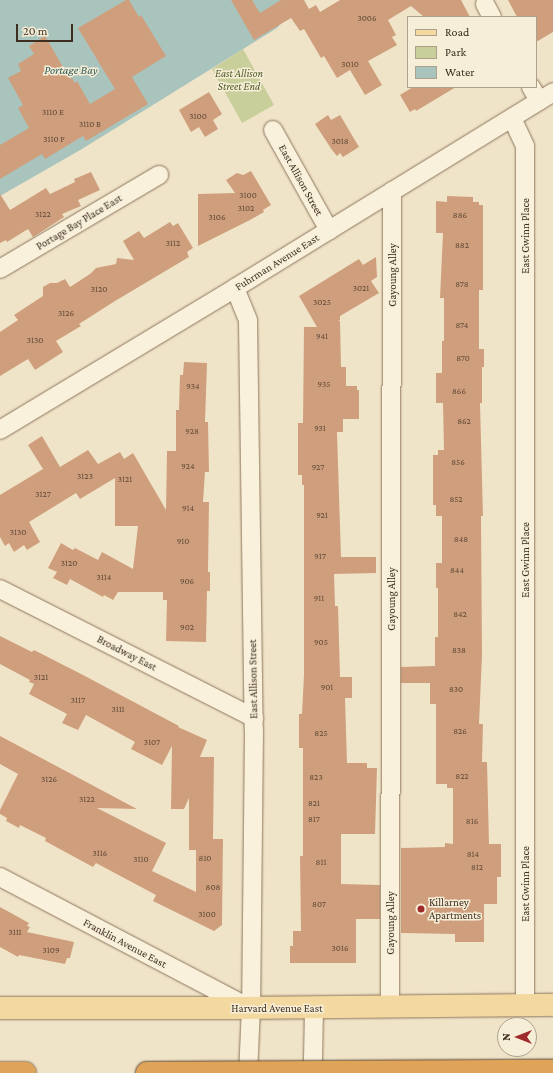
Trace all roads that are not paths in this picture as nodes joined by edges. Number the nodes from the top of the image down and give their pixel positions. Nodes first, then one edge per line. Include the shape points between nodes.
1 (541, 94) edge
2 (512, 118) junction
3 (273, 130) dead end
4 (159, 175) dead end
5 (392, 191) junction
6 (329, 230) junction
7 (0, 269) edge
8 (235, 288) junction
9 (0, 430) edge
10 (0, 589) edge
11 (254, 718) junction
12 (0, 877) edge
13 (525, 1005) junction
14 (553, 1005) edge
15 (390, 1007) junction
16 (0, 1008) edge
17 (251, 1008) junction
18 (314, 1008) junction
19 (547, 1069) edge
20 (0, 1073) edge
21 (25, 1073) edge
22 (147, 1073) edge
23 (248, 1073) edge
24 (315, 1073) edge

1 - 2 street, Fuhrman Avenue East
2 - 5 street, Fuhrman Avenue East
2 - 13 street, East Gwinn Place via 526,146
3 - 6 street, East Allison Street
4 - 7 street, Portage Bay Place East
5 - 6 street, Fuhrman Avenue East
5 - 15 street, Gayoung Alley
6 - 8 street, Fuhrman Avenue East
8 - 9 street, Fuhrman Avenue East
8 - 11 street, East Allison Street via 248,321
10 - 11 street, Broadway East
11 - 17 street, East Allison Street
12 - 17 street, Franklin Avenue East
13 - 14 main road, Harvard Avenue East
13 - 15 main road, Harvard Avenue East
15 - 18 main road, Harvard Avenue East
16 - 17 main road, Harvard Avenue East
17 - 18 main road, Harvard Avenue East
17 - 23 street, East Allison Street
18 - 24 street
19 - 22 highway, bridge
20 - 21 highway

